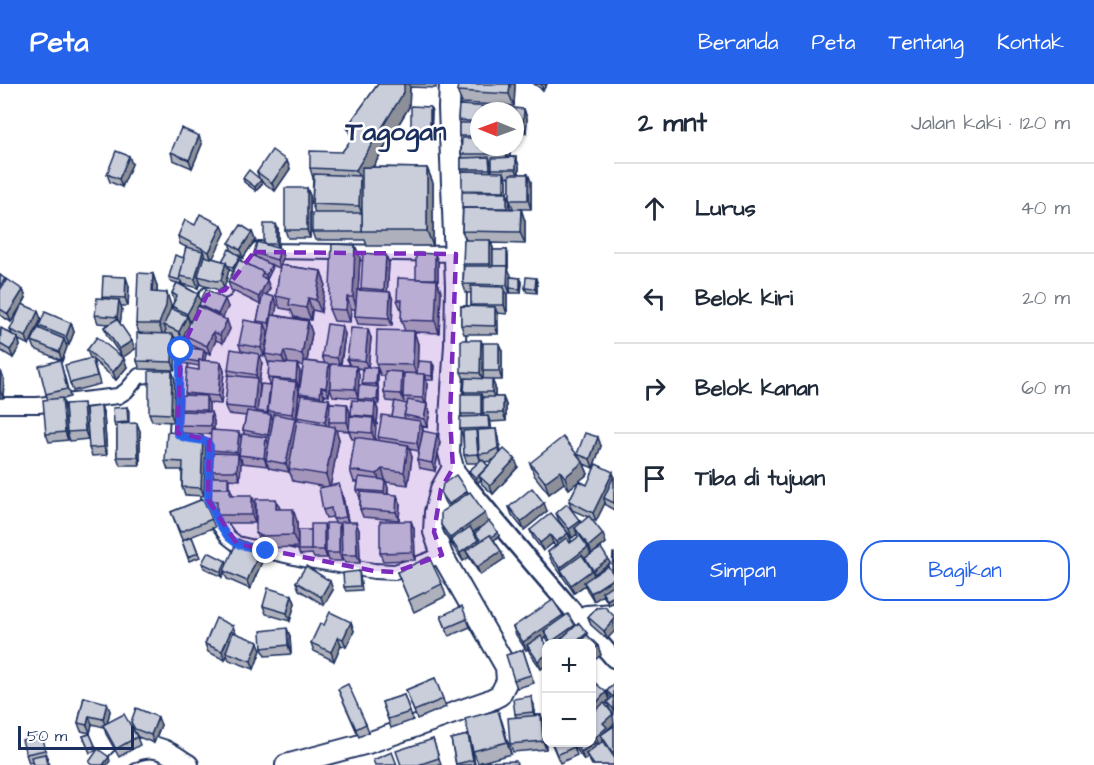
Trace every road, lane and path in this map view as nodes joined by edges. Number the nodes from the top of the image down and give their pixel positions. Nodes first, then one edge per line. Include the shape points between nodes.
1 (450, 84) edge
2 (456, 254) junction
3 (180, 372) junction
4 (0, 405) edge
5 (453, 468) junction
6 (442, 555) junction
7 (614, 611) edge
8 (578, 618) junction
9 (614, 659) edge
10 (116, 765) edge
11 (188, 765) edge
12 (286, 765) edge

1 - 2 main road
2 - 3 street via 259,249 225,290 207,295 181,350
2 - 5 main road via 449,453
3 - 4 street via 143,375 118,396
3 - 6 street via 177,433 182,438 201,439 210,446 208,500 219,524 237,544 374,571 394,572
5 - 6 main road via 441,489 435,512 434,532
5 - 8 street
6 - 12 main road via 506,667 507,681 500,695 369,743
7 - 8 street via 586,613
8 - 9 street
10 - 11 main road via 137,749 147,748 164,751

